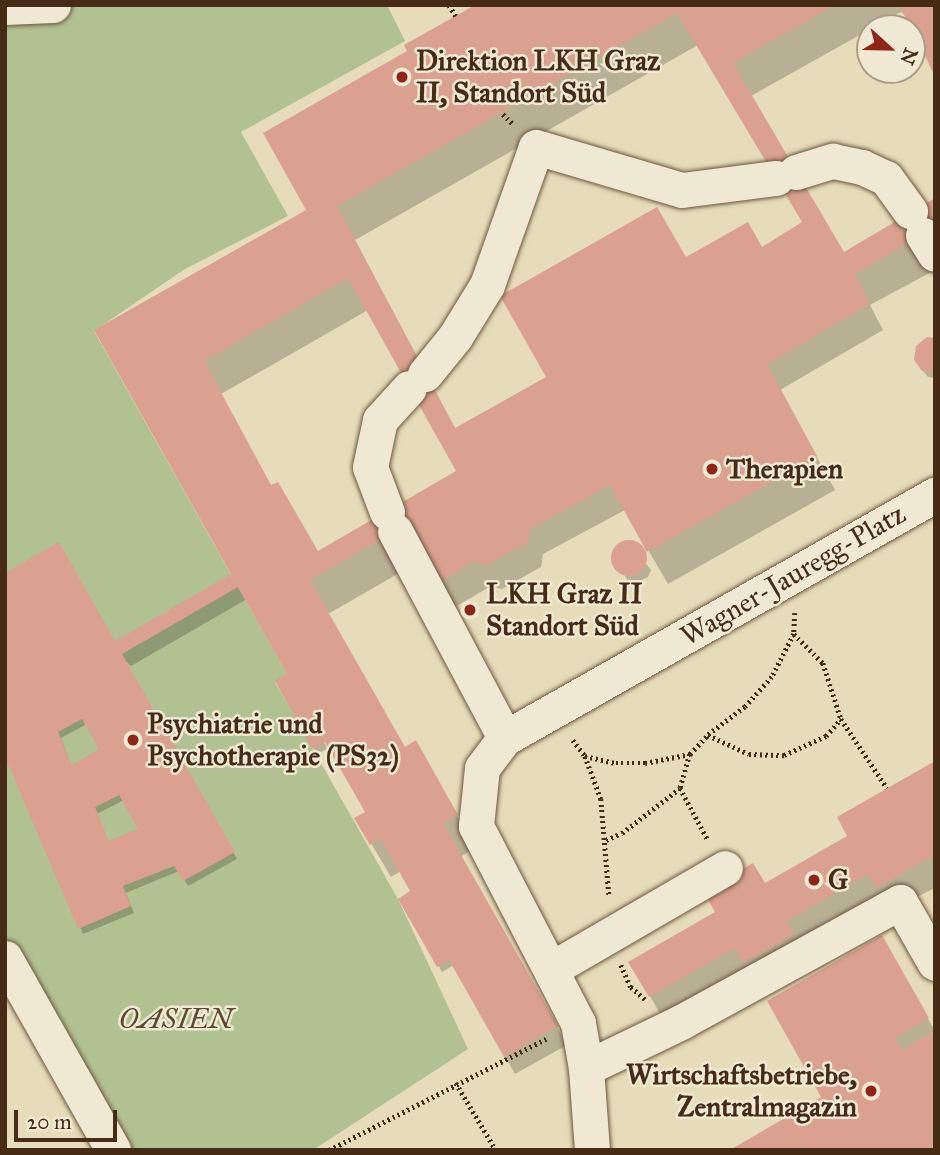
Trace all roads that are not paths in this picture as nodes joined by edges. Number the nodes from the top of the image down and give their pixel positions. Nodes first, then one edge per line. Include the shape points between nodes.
1 (53, 5) edge
2 (5, 7) edge
3 (923, 233) edge
4 (935, 495) edge
5 (505, 738) junction
6 (726, 868) road end
7 (5, 958) edge
8 (935, 963) edge
9 (551, 969) junction
10 (586, 1068) junction
11 (113, 1150) edge
12 (592, 1150) edge

1 - 2 lane
3 - 5 lane via 887,178 862,167 834,161 786,175 682,190 536,147 487,285 455,337 380,420 370,467 391,522
4 - 5 lane, Wagner-Jauregg-Platz
5 - 9 lane, Wagner-Jauregg-Platz via 482,768 476,826
6 - 9 lane
7 - 11 lane
8 - 10 lane via 900,902
9 - 10 lane, Wagner-Jauregg-Platz via 578,1023
10 - 12 lane, Wagner-Jauregg-Platz

